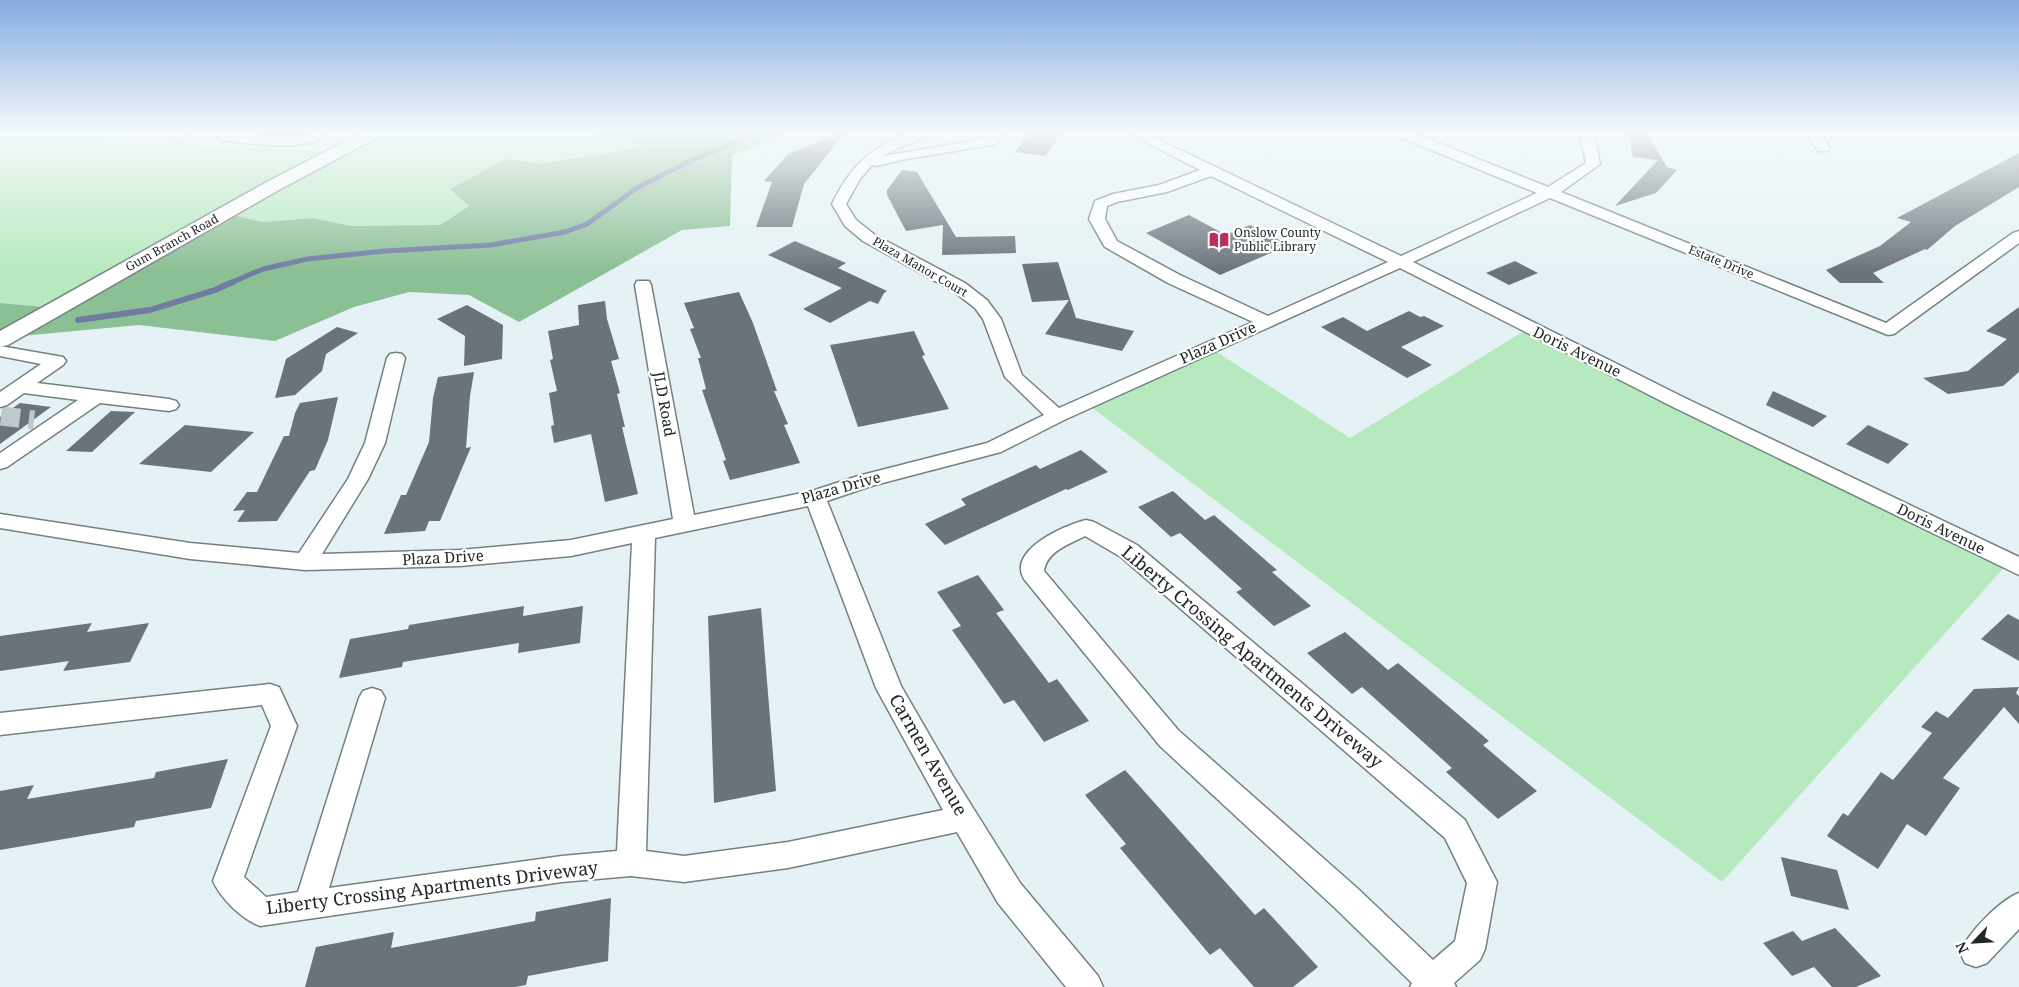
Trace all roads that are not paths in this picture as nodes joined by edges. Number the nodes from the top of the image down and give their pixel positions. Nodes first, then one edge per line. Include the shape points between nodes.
1 (284, 180) edge
2 (851, 180) edge
3 (1186, 180) edge
4 (1230, 180) edge
5 (1521, 180) edge
6 (1569, 180) edge
7 (1551, 192) junction
8 (2019, 236) edge
9 (1399, 261) junction
10 (643, 285) dead end
11 (1267, 322) junction
12 (0, 340) edge
13 (0, 351) edge
14 (396, 358) dead end
15 (21, 387) junction
16 (96, 397) junction
17 (169, 406) dead end
18 (0, 411) edge
19 (1057, 416) junction
20 (34, 420) tunnel mouth
21 (57, 423) junction
22 (3, 457) edge
23 (815, 497) junction
24 (0, 521) edge
25 (685, 524) junction
26 (644, 533) junction
27 (305, 562) junction
28 (2019, 567) edge
29 (372, 698) dead end
30 (0, 724) edge
31 (964, 818) junction
32 (632, 863) junction
33 (309, 906) junction
34 (2019, 907) edge
35 (1976, 952) dead end
36 (1433, 985) edge
37 (1087, 987) edge

1 - 12 main road, Gum Branch Road
2 - 19 street, Plaza Manor Court via 839,204 850,223 869,238 958,287 981,304 992,319 1014,377
3 - 11 street via 1162,189 1113,198 1100,204 1096,219 1111,244 1174,278 1213,282 1231,295 1238,308
4 - 9 street, Doris Avenue
5 - 7 street, Estate Drive
6 - 7 street, Plaza Drive
7 - 8 street, Estate Drive via 1888,330
7 - 9 street, Plaza Drive
9 - 11 street, Plaza Drive
9 - 28 street, Doris Avenue via 1678,402
10 - 25 street, JLD Road
11 - 19 street, Plaza Drive
13 - 15 street via 57,361
14 - 27 street via 375,443 358,479
15 - 16 street
15 - 18 street
16 - 17 street
16 - 21 street
19 - 23 street, Plaza Drive via 994,448
20 - 21 street
21 - 22 street
23 - 25 street, Plaza Drive
23 - 31 street, Carmen Avenue via 889,688
24 - 27 street, Plaza Drive via 190,552
25 - 26 street, Plaza Drive
26 - 27 street, Plaza Drive via 571,548 460,558
26 - 32 street
29 - 33 street
30 - 33 street, Liberty Crossing Apartments Driveway via 270,694 284,726 228,881 260,912
31 - 32 street, Liberty Crossing Apartments Driveway via 788,855 684,869
31 - 37 street, Carmen Avenue via 1009,893
32 - 33 street, Liberty Crossing Apartments Driveway via 562,869
34 - 35 street
36 - 36 street, Liberty Crossing Apartments Driveway via 1331,884 1169,738 1032,573 1034,560 1048,545 1086,526 1129,551 1455,829 1482,882 1469,949

